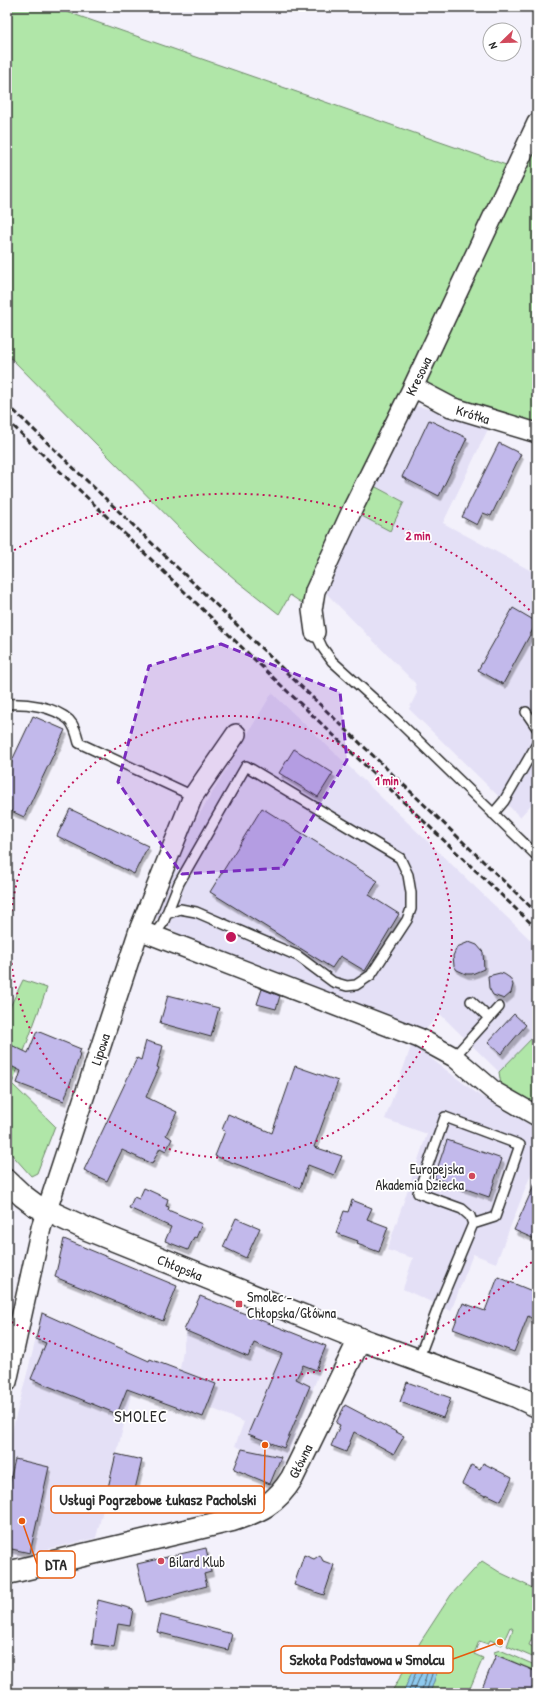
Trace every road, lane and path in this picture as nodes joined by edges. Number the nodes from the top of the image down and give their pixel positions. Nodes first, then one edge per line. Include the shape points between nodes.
1 (537, 123) edge
2 (413, 387) junction
3 (537, 433) edge
4 (315, 632) joint
5 (7, 704) edge
6 (526, 712) dead end
7 (537, 728) edge
8 (236, 734) dead end
9 (537, 744) edge
10 (193, 796) junction
11 (493, 814) junction
12 (537, 856) edge
13 (167, 914) junction
14 (146, 933) junction
15 (471, 1002) dead end
16 (499, 1007) dead end
17 (489, 1018) junction
18 (454, 1057) junction
19 (537, 1116) edge
20 (7, 1181) edge
21 (47, 1212) junction
22 (473, 1224) junction
23 (13, 1326) edge
24 (360, 1339) junction
25 (418, 1360) junction
26 (7, 1382) edge
27 (537, 1406) edge
28 (7, 1573) edge

1 - 2 street, Kresowa
2 - 3 street, Krótka via 450,407
2 - 4 street, Kresowa via 315,591 312,610
4 - 11 lane via 332,661 395,718
5 - 10 lane via 24,703 55,711 69,721 76,731 79,743
6 - 7 lane
8 - 10 street, Lipowa
9 - 11 lane via 504,801
10 - 14 street, Lipowa
11 - 12 lane
13 - 13 lane via 180,909 196,912 298,956 333,982 347,986 356,985 371,975 407,920 411,909 411,892 408,875 400,858 246,766 179,883
13 - 14 lane via 163,923
14 - 18 street via 419,1038
14 - 21 street, Lipowa
15 - 17 lane
16 - 17 lane
17 - 18 lane
18 - 19 street via 495,1092
20 - 21 street, Chłopska via 23,1196
21 - 23 street, Lipowa
21 - 24 street, Chłopska
22 - 22 lane via 470,1216 462,1209 418,1193 445,1117 520,1145 495,1217
22 - 25 lane
23 - 26 street, Lipowa
24 - 25 street
24 - 28 street, Główna via 292,1478 285,1489 267,1506 232,1520
25 - 27 street

